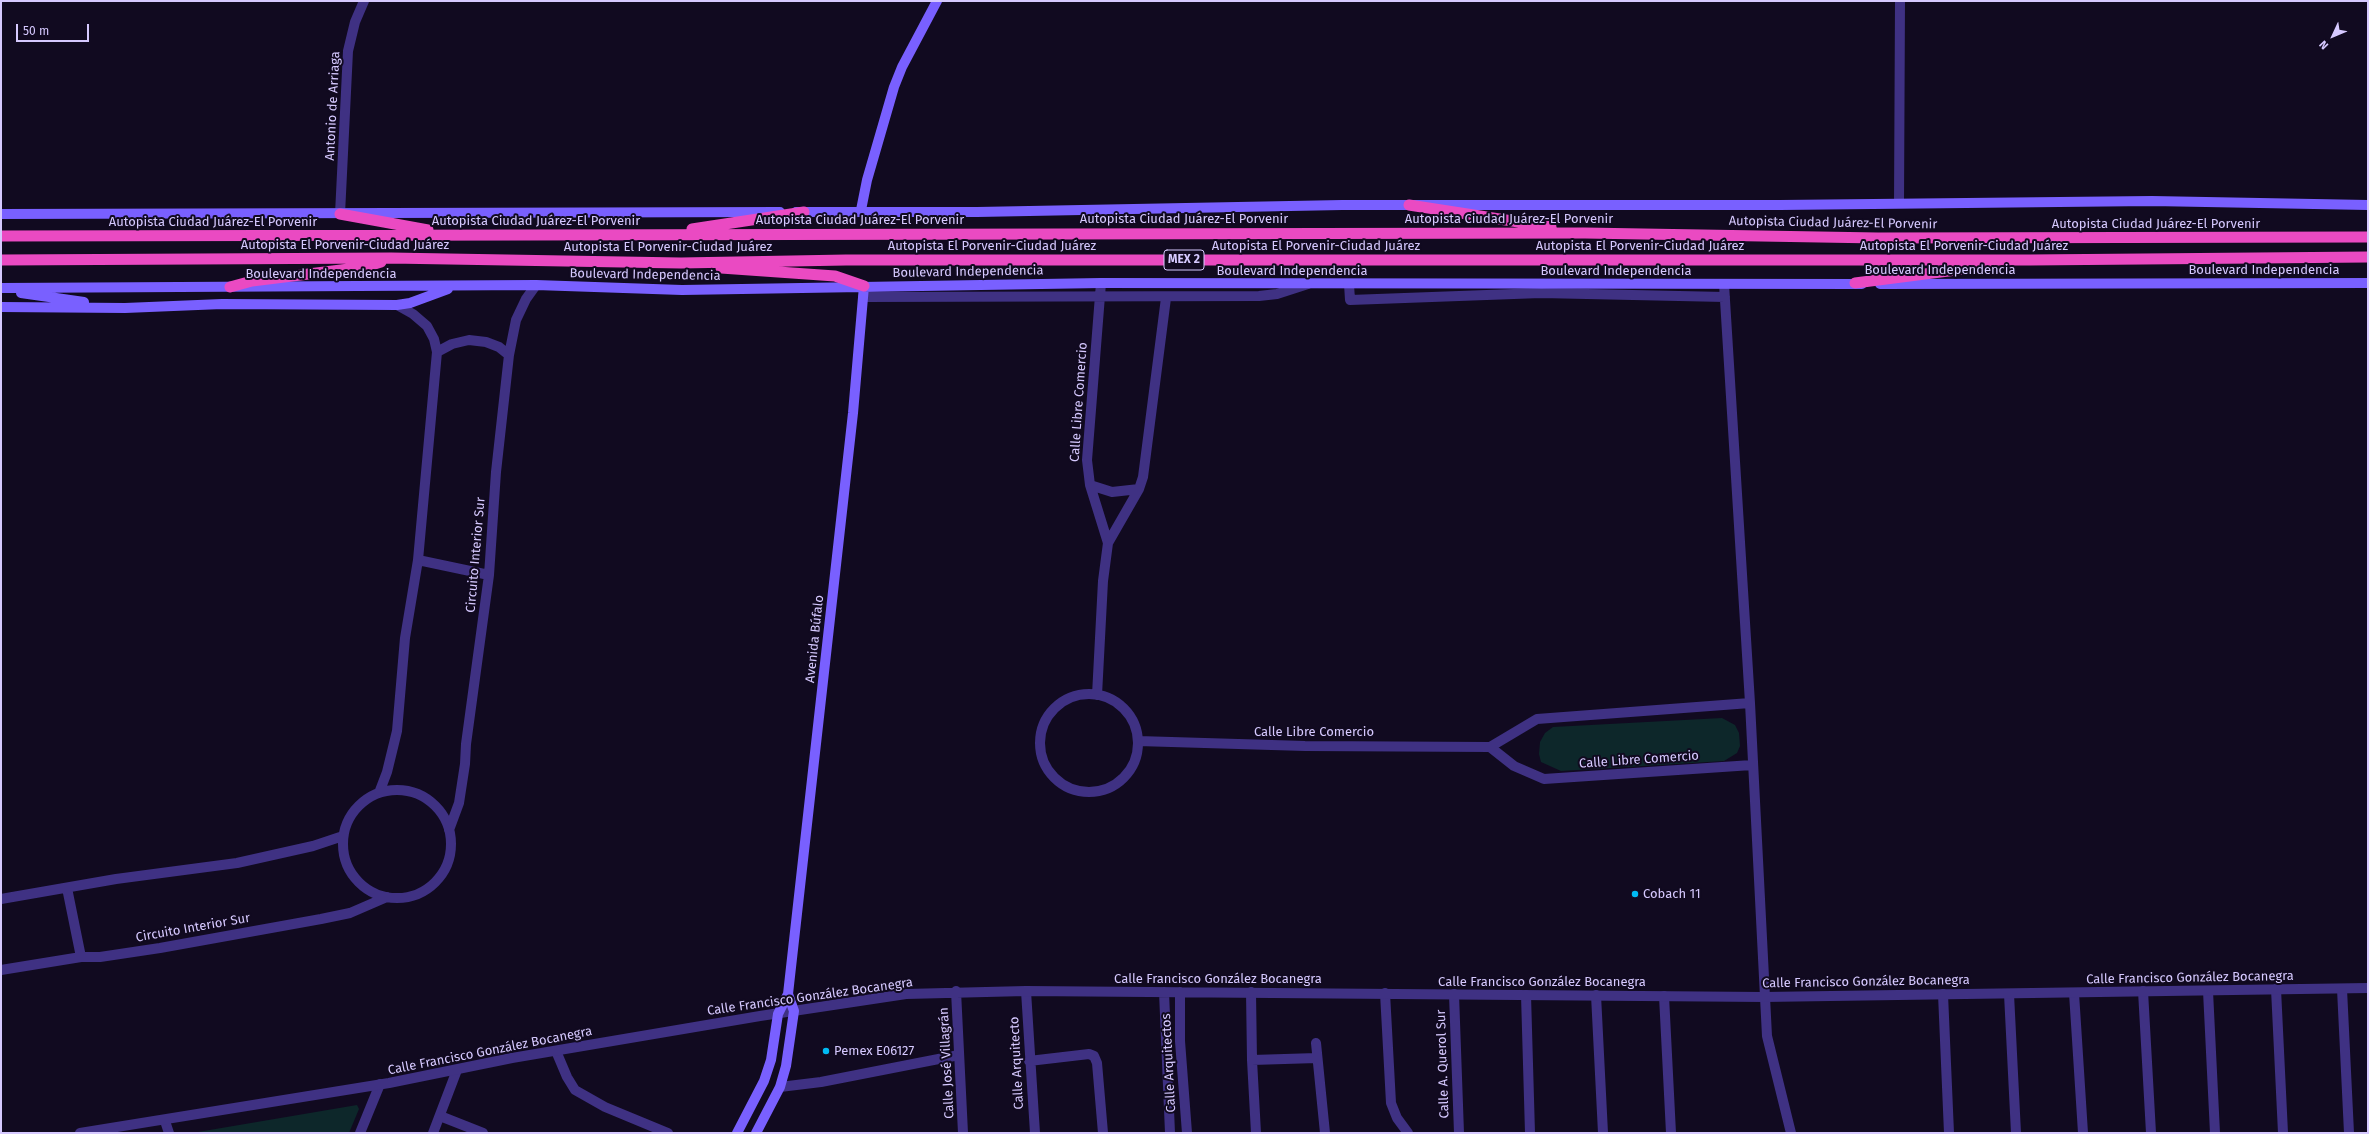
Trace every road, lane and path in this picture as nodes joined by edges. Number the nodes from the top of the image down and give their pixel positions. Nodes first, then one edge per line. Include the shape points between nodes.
1 (364, 1) edge
2 (937, 1) edge
3 (1900, 1) edge
4 (1899, 203) junction
5 (1409, 205) junction
6 (2368, 205) edge
7 (861, 210) junction
8 (804, 212) junction
9 (1, 214) edge
10 (340, 214) junction
11 (1585, 232) junction
12 (456, 235) junction
13 (656, 235) junction
14 (1, 236) edge
15 (2368, 237) edge
16 (2368, 257) edge
17 (391, 258) junction
18 (1, 260) edge
19 (2030, 260) junction
20 (681, 263) junction
21 (1101, 283) junction
22 (1855, 283) junction
23 (2368, 283) edge
24 (1139, 284) junction
25 (1310, 284) junction
26 (1349, 284) junction
27 (1724, 284) junction
28 (536, 285) junction
29 (913, 285) junction
30 (455, 286) junction
31 (230, 287) junction
32 (1573, 289) junction
33 (1, 290) edge
34 (864, 292) junction
35 (913, 297) junction
36 (1100, 297) junction
37 (1139, 297) junction
38 (1724, 297) junction
39 (1166, 298) junction
40 (397, 305) junction
41 (1, 307) edge
42 (125, 308) junction
43 (437, 352) junction
44 (510, 355) junction
45 (1090, 485) junction
46 (1139, 488) junction
47 (1108, 543) junction
48 (418, 560) junction
49 (489, 574) junction
50 (1097, 695) junction
51 (1750, 703) junction
52 (1138, 741) junction
53 (1490, 747) junction
54 (1752, 765) junction
55 (379, 793) junction
56 (449, 830) junction
57 (343, 836) junction
58 (67, 888) junction
59 (387, 898) junction
60 (1, 900) edge
61 (80, 957) junction
62 (1, 970) edge
63 (2368, 988) edge
64 (2276, 989) junction
65 (2342, 989) junction
66 (956, 991) junction
67 (1026, 991) junction
68 (2143, 991) junction
69 (2208, 991) junction
70 (1164, 992) junction
71 (1180, 992) junction
72 (1251, 992) junction
73 (1385, 993) junction
74 (2074, 993) junction
75 (788, 994) junction
76 (1454, 994) junction
77 (1526, 994) junction
78 (1943, 994) junction
79 (2009, 994) junction
80 (1596, 995) junction
81 (1664, 996) junction
82 (1764, 997) junction
83 (794, 1011) junction
84 (778, 1014) junction
85 (1316, 1043) dead end
86 (556, 1051) junction
87 (959, 1055) junction
88 (1317, 1058) junction
89 (1252, 1060) junction
90 (1029, 1061) junction
91 (457, 1070) junction
92 (380, 1084) junction
93 (780, 1087) junction
94 (440, 1116) junction
95 (165, 1121) junction
96 (80, 1133) edge
97 (170, 1133) edge
98 (360, 1133) edge
99 (433, 1133) edge
100 (483, 1133) edge
101 (668, 1133) edge
102 (737, 1133) edge
103 (756, 1133) edge
104 (961, 1133) edge
105 (1035, 1133) edge
106 (1103, 1133) edge
107 (1170, 1133) edge
108 (1187, 1133) edge
109 (1256, 1133) edge
110 (1325, 1133) edge
111 (1408, 1133) edge
112 (1459, 1133) edge
113 (1530, 1133) edge
114 (1603, 1133) edge
115 (1671, 1133) edge
116 (1791, 1133) edge
117 (1948, 1133) edge
118 (2016, 1133) edge
119 (2083, 1133) edge
120 (2151, 1133) edge
121 (2215, 1133) edge
122 (2283, 1133) edge
123 (2349, 1133) edge

1 - 10 street, Antonio de Arriaga via 348,51
2 - 7 main road via 894,87 869,172
3 - 4 street
4 - 5 main road
4 - 6 main road via 2160,201
5 - 7 main road via 977,212
5 - 11 highway
7 - 8 main road
8 - 10 main road
8 - 13 highway
9 - 10 main road
10 - 12 highway
11 - 13 highway, Autopista Ciudad Juárez-El Porvenir / MEX 2
11 - 15 highway, Autopista Ciudad Juárez-El Porvenir / MEX 2 via 1878,238
12 - 13 highway, Autopista Ciudad Juárez-El Porvenir / MEX 2
12 - 14 highway, Autopista Ciudad Juárez-El Porvenir / MEX 2
16 - 19 highway, Autopista El Porvenir-Ciudad Juárez / MEX 2
17 - 18 highway, Autopista El Porvenir-Ciudad Juárez / MEX 2
17 - 20 highway, Autopista El Porvenir-Ciudad Juárez / MEX 2
17 - 31 highway via 365,267 277,277
19 - 20 highway, Autopista El Porvenir-Ciudad Juárez / MEX 2 via 846,260
19 - 22 highway
20 - 34 highway via 835,276
21 - 24 main road, Boulevard Independencia
21 - 29 main road, Boulevard Independencia
21 - 36 street, Calle Libre Comercio
22 - 23 main road, Boulevard Independencia
22 - 27 main road, Boulevard Independencia
24 - 25 main road, Boulevard Independencia
24 - 37 street
25 - 26 main road, Boulevard Independencia
25 - 39 street via 1277,294 1259,296
26 - 32 main road, Boulevard Independencia
26 - 32 street via 1350,300
27 - 32 main road, Boulevard Independencia
27 - 38 street
28 - 30 main road, Boulevard Independencia
28 - 34 main road, Boulevard Independencia
28 - 44 street, Circuito Interior Sur via 516,320
29 - 34 main road, Boulevard Independencia
29 - 35 street
30 - 31 main road, Boulevard Independencia
30 - 40 main road via 410,303
31 - 33 main road, Boulevard Independencia
32 - 38 street
33 - 42 main road
34 - 35 street
34 - 75 main road, Avenida Búfalo via 853,413
35 - 36 street
36 - 37 street
36 - 45 street, Calle Libre Comercio via 1087,452
37 - 39 street
38 - 51 street
39 - 46 street, Calle Libre Comercio via 1148,449
40 - 42 main road via 222,304
40 - 43 street via 427,326
41 - 42 main road
43 - 44 street via 452,344 469,340 486,342
43 - 48 street
44 - 49 street, Circuito Interior Sur via 496,472
45 - 46 street via 1112,492
45 - 47 street, Calle Libre Comercio
46 - 47 street, Calle Libre Comercio
47 - 50 street, Calle Libre Comercio via 1103,581
48 - 49 street
48 - 55 street via 405,638 397,731
49 - 56 street, Circuito Interior Sur via 459,803
50 - 52 street via 1112,700 1125,710 1134,725
50 - 52 street via 1080,695 1065,700 1047,718 1041,734 1040,752 1052,776 1074,790 1092,793 1108,789 1128,773 1136,758
51 - 53 street via 1536,719
51 - 54 street
52 - 53 street, Calle Libre Comercio via 1299,746
53 - 54 street, Calle Libre Comercio via 1514,766 1544,779
54 - 82 street
55 - 56 street via 393,790 408,791 422,796 444,817
55 - 57 street via 366,799 355,809
56 - 59 street via 450,854 440,876 430,886 410,897
57 - 58 street via 314,846 237,863
57 - 59 street via 346,858 356,878
58 - 60 street
58 - 61 street
59 - 61 street, Circuito Interior Sur via 350,913 160,948 100,957
61 - 62 street, Circuito Interior Sur
63 - 65 street, Calle Francisco González Bocanegra
64 - 65 street, Calle Francisco González Bocanegra
64 - 69 street, Calle Francisco González Bocanegra
64 - 122 street
65 - 123 street
66 - 67 street, Calle Francisco González Bocanegra
66 - 83 street, Calle Francisco González Bocanegra via 861,999
66 - 87 street, Calle José Villagrán
67 - 70 street, Calle Francisco González Bocanegra
67 - 90 street, Calle Arquitecto
68 - 69 street, Calle Francisco González Bocanegra
68 - 74 street, Calle Francisco González Bocanegra
68 - 120 street
69 - 121 street
70 - 71 street, Calle Francisco González Bocanegra
70 - 107 street, Calle Arquitectos
71 - 72 street, Calle Francisco González Bocanegra
71 - 108 street, Calle Arquitectos via 1180,1041
72 - 73 street, Calle Francisco González Bocanegra
72 - 89 street
73 - 76 street, Calle Francisco González Bocanegra
73 - 111 street via 1392,1103 1397,1118
74 - 79 street, Calle Francisco González Bocanegra
74 - 119 street
75 - 83 main road, Avenida Búfalo
75 - 84 main road, Avenida Búfalo
76 - 77 street, Calle Francisco González Bocanegra
76 - 112 street, Calle A. Querol Sur
77 - 80 street, Calle Francisco González Bocanegra
77 - 113 street
78 - 79 street, Calle Francisco González Bocanegra
78 - 82 street, Calle Francisco González Bocanegra
78 - 117 street
79 - 118 street
80 - 81 street, Calle Francisco González Bocanegra
80 - 114 street
81 - 82 street, Calle Francisco González Bocanegra
81 - 115 street
82 - 116 street via 1769,1049
83 - 84 street, Calle Francisco González Bocanegra
83 - 93 main road via 790,1047
84 - 86 street, Calle Francisco González Bocanegra
84 - 102 main road, Avenida Búfalo via 771,1060 764,1081
85 - 88 street
86 - 91 street, Calle Francisco González Bocanegra
86 - 101 street via 575,1090 605,1107
87 - 93 street via 827,1081
87 - 104 street, Calle José Villagrán
88 - 89 street
88 - 110 street
89 - 109 street
90 - 105 street, Calle Arquitecto
90 - 106 street via 1089,1054 1094,1056 1097,1063
91 - 92 street, Calle Francisco González Bocanegra
91 - 94 street
92 - 95 street, Calle Francisco González Bocanegra
92 - 98 street
93 - 103 main road
94 - 99 street
94 - 100 street
95 - 96 street, Calle Francisco González Bocanegra
95 - 97 street

